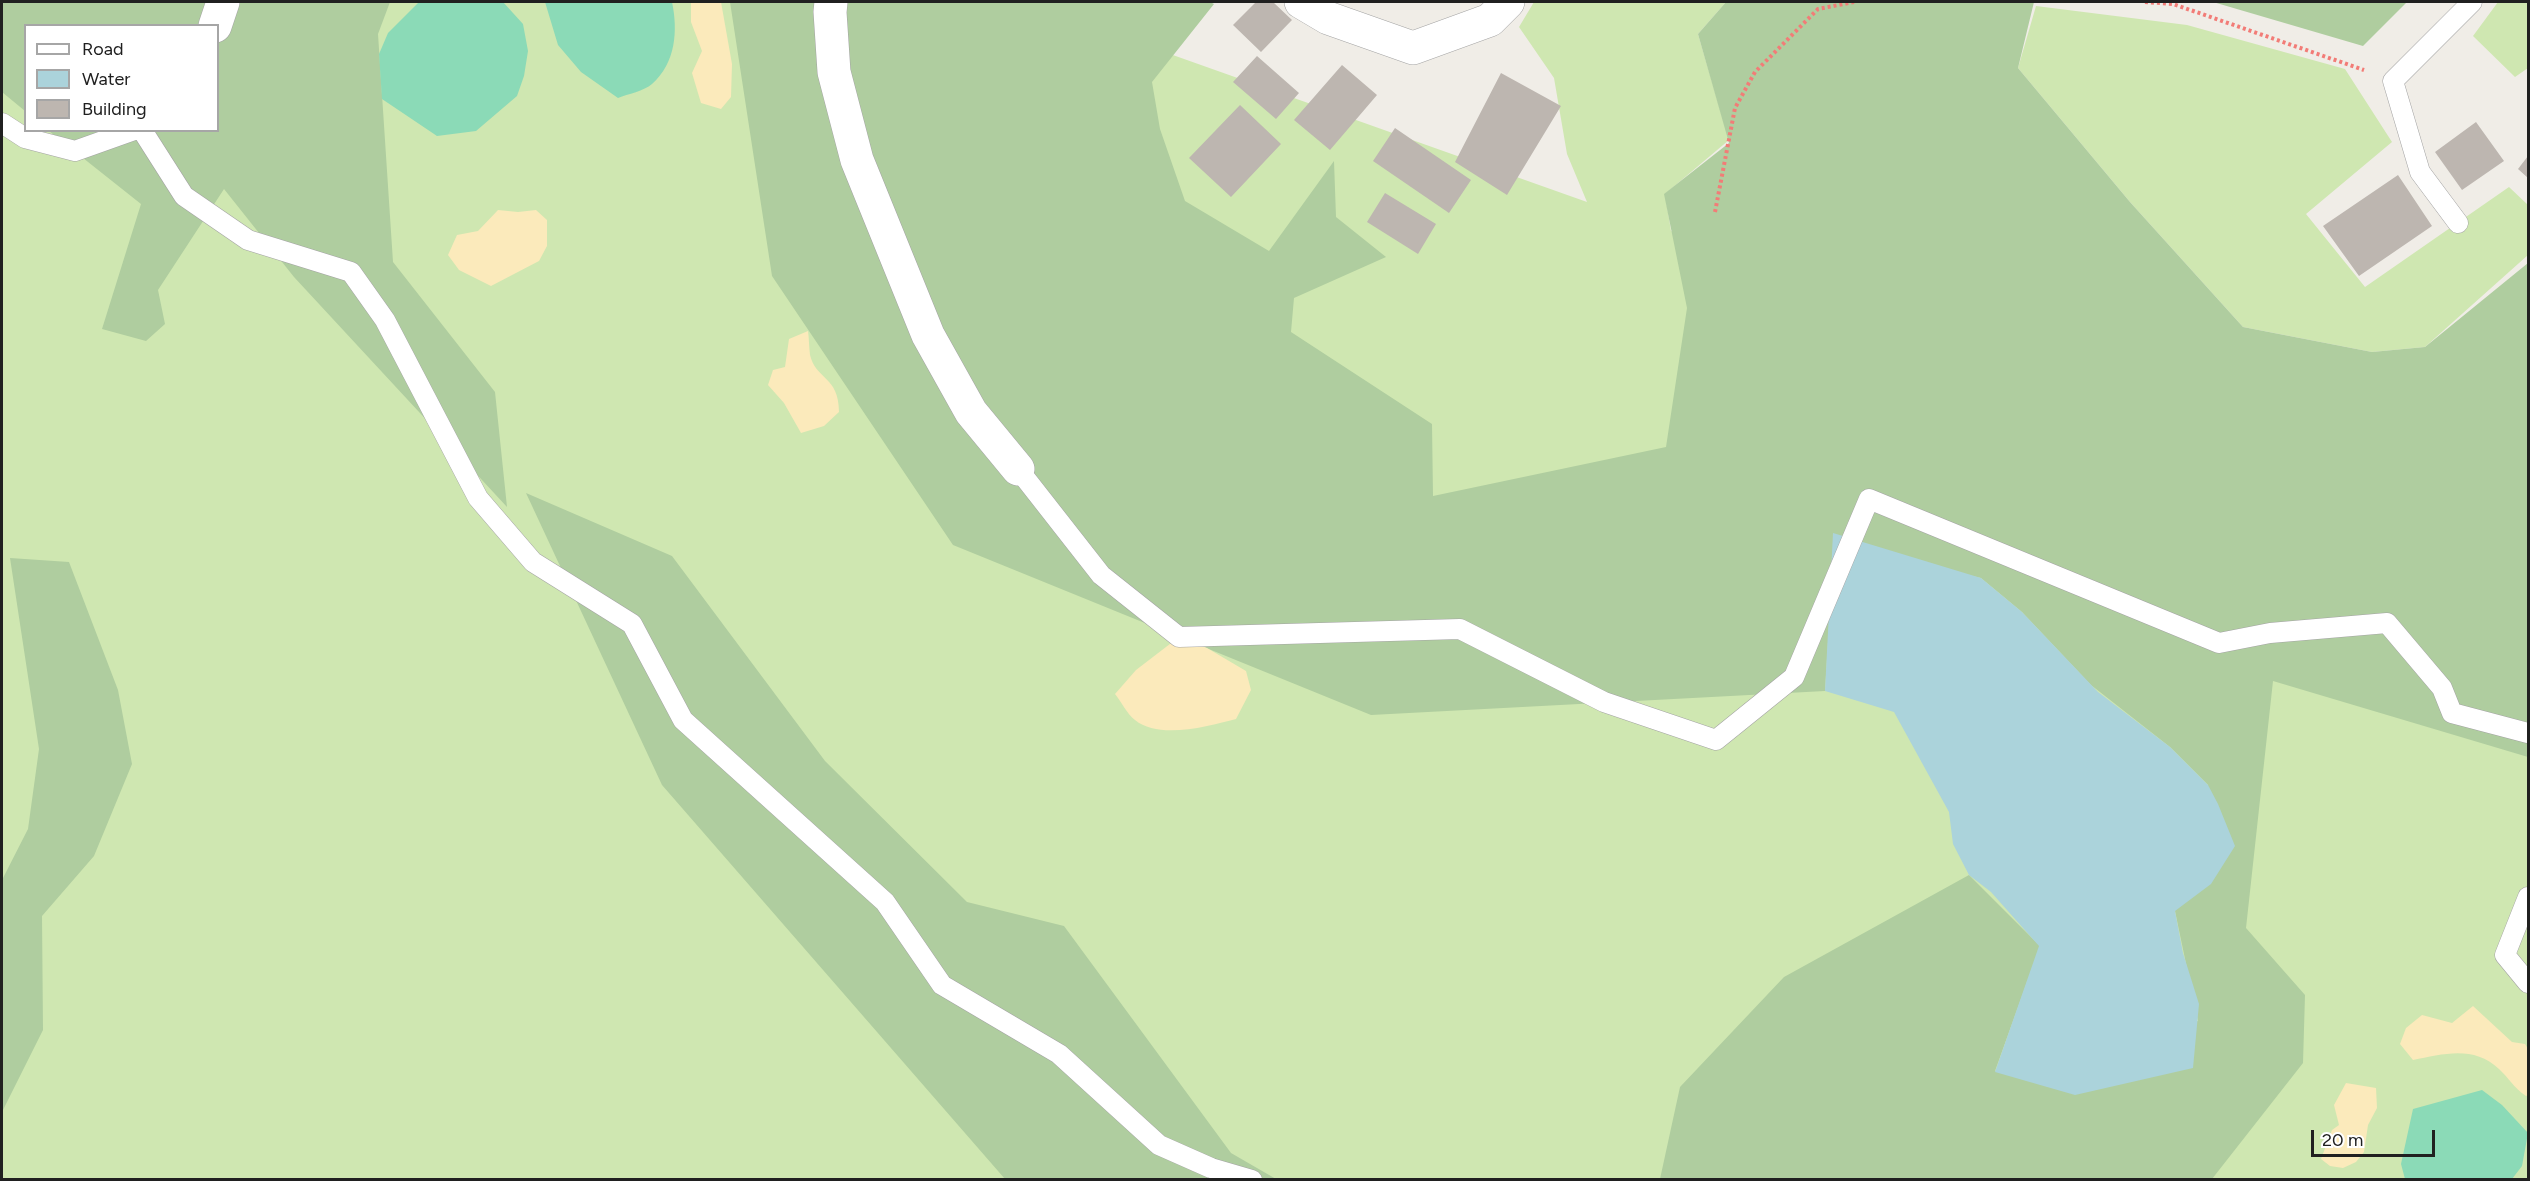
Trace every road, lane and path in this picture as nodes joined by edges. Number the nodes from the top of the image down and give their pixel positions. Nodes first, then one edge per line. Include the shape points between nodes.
1 (223, 2) edge
2 (831, 2) edge
3 (1301, 2) edge
4 (1508, 2) edge
5 (1854, 2) edge
6 (2145, 2) edge
7 (2472, 2) edge
8 (216, 24) edge
9 (2393, 81) junction
10 (2, 123) edge
11 (128, 132) edge
12 (143, 132) edge
13 (1715, 212) dead end
14 (2458, 223) dead end
15 (1018, 469) joint
16 (2529, 733) edge
17 (2529, 897) edge
18 (2529, 983) edge
19 (1252, 1179) edge

1 - 8 street
2 - 15 street via 834,72 857,160 928,335 971,411
3 - 4 street via 1328,18 1413,48 1490,20
5 - 13 path via 1818,9 1755,72 1735,108
6 - 9 path via 2173,4
7 - 9 lane
9 - 14 lane via 2420,172
10 - 11 lane via 26,138 75,151
12 - 19 lane via 184,196 248,240 351,272 385,320 478,498 532,562 632,624 683,720 885,902 942,985 1059,1054 1159,1145 1210,1168
15 - 16 lane via 1101,575 1179,637 1460,629 1604,702 1716,740 1794,677 1869,499 2219,643 2270,633 2387,623 2442,688 2452,713
17 - 18 lane via 2505,955

